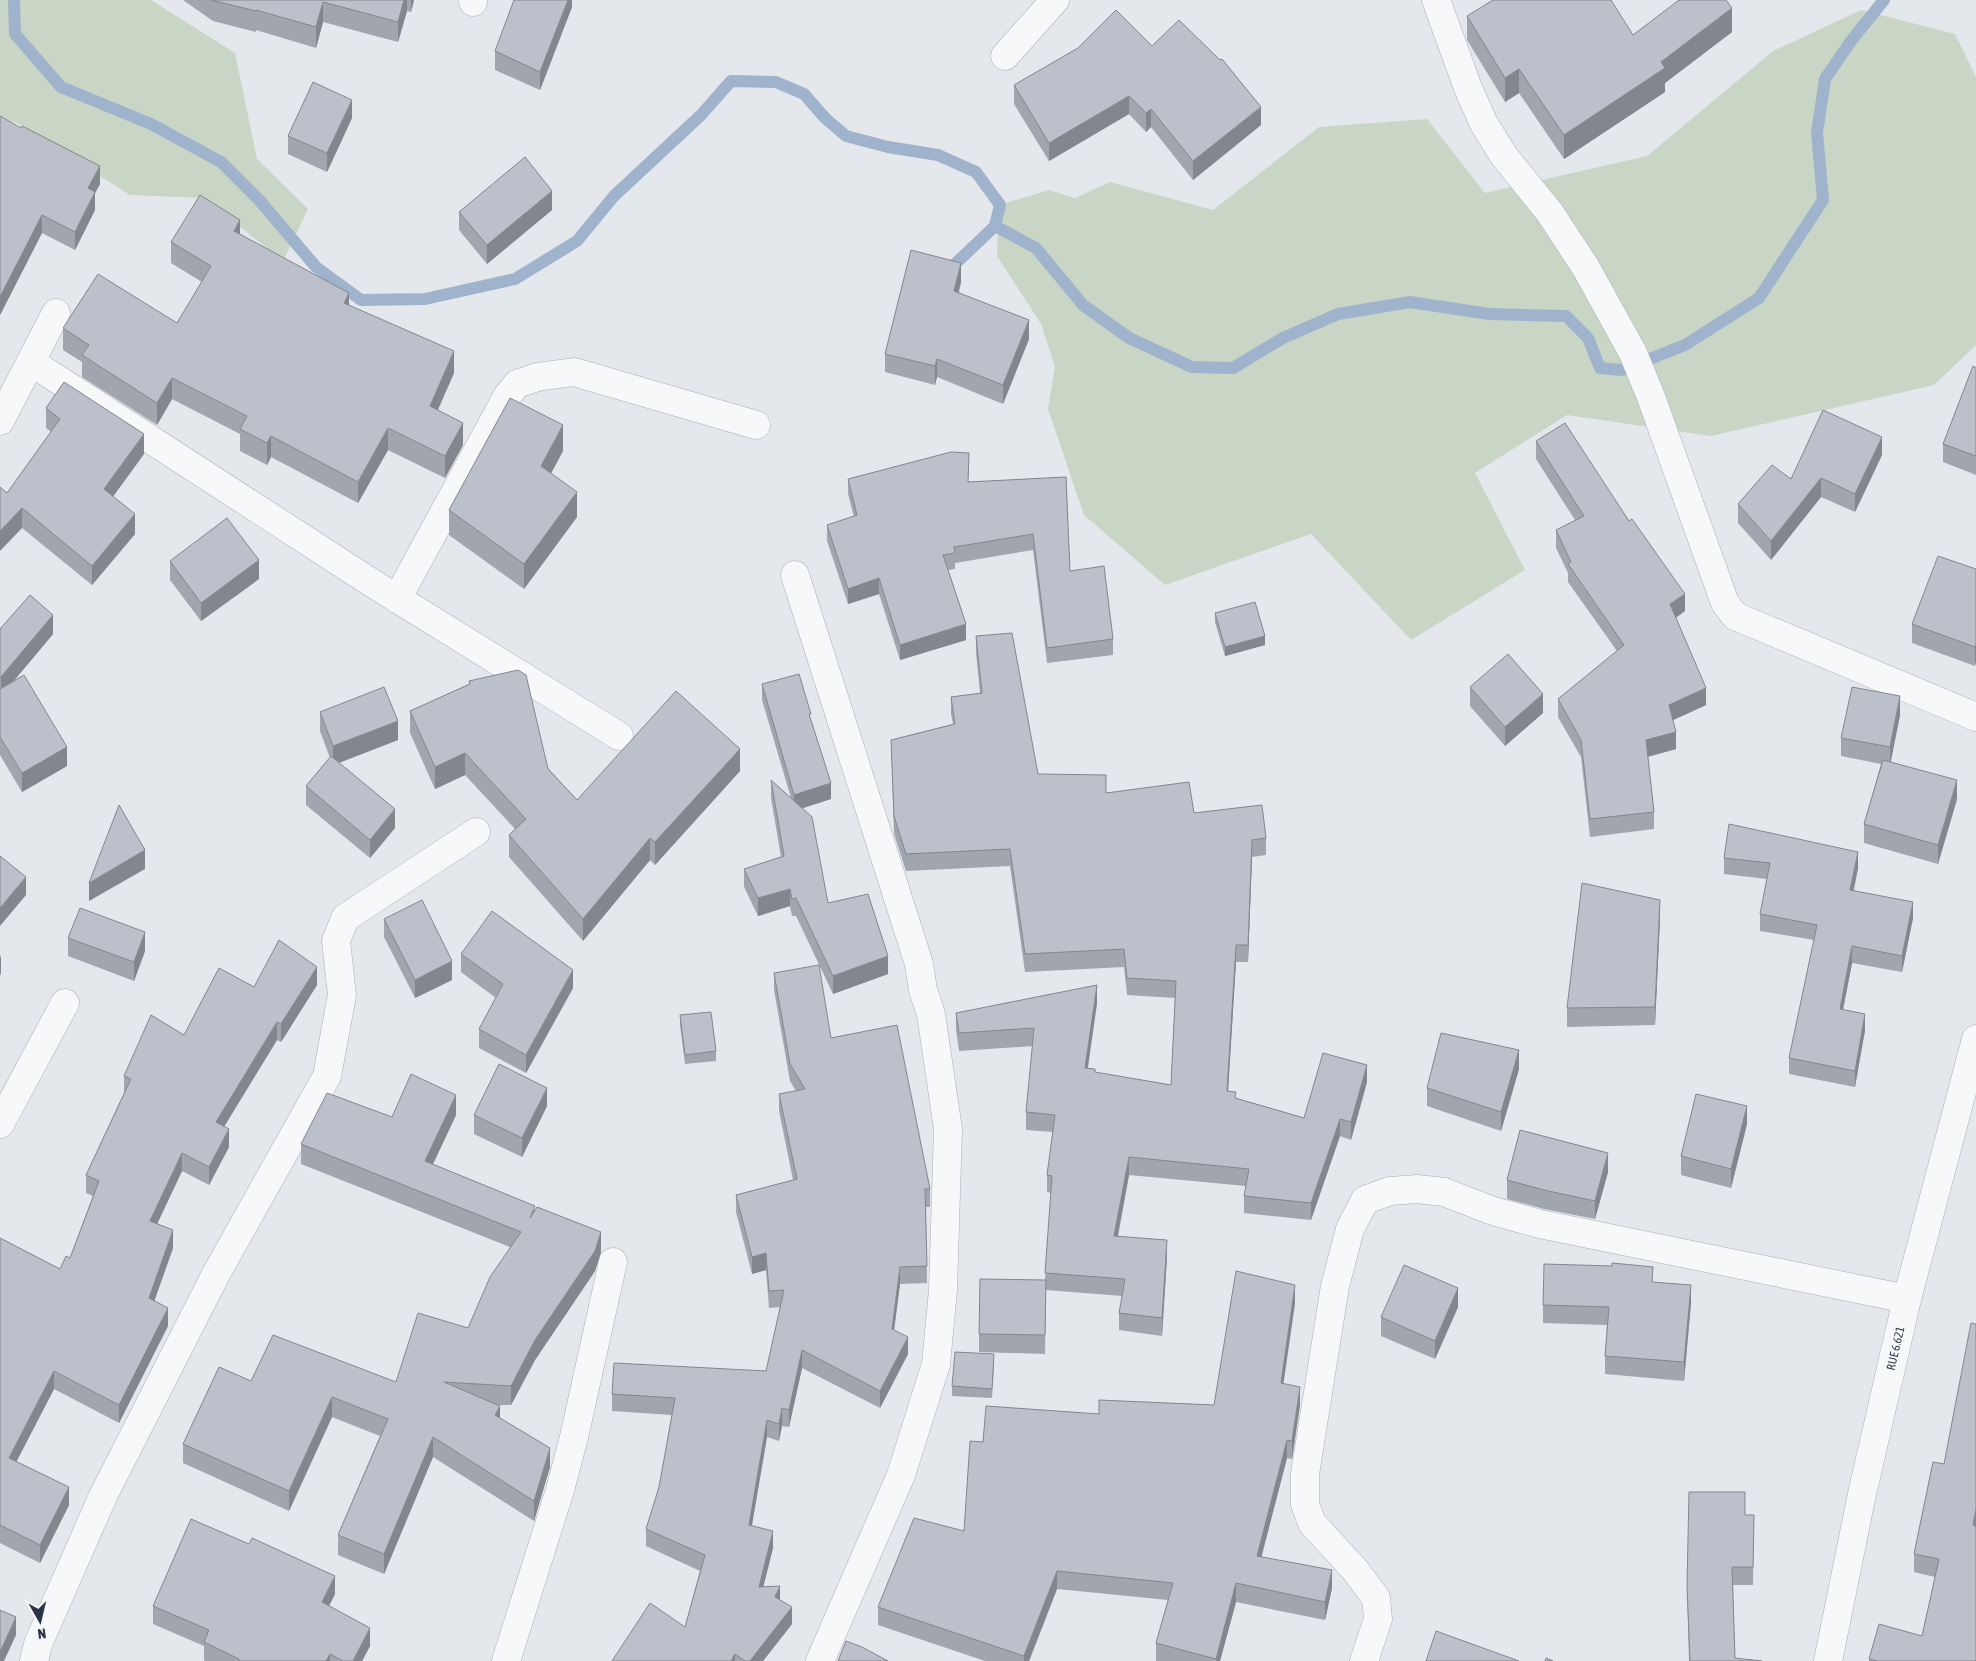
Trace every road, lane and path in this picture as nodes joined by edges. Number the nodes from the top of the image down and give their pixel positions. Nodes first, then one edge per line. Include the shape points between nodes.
1 (1054, 0) edge
2 (1436, 0) edge
3 (1005, 56) dead end
4 (56, 313) dead end
5 (31, 362) junction
6 (0, 421) edge
7 (756, 424) dead end
8 (795, 575) dead end
9 (398, 599) junction
10 (1976, 717) edge
11 (619, 736) dead end
12 (476, 832) dead end
13 (65, 1003) dead end
14 (1976, 1039) edge
15 (1968, 1107) edge
16 (0, 1124) edge
17 (612, 1262) dead end
18 (1907, 1299) junction
19 (34, 1661) edge
20 (506, 1661) edge
21 (820, 1661) edge
22 (1364, 1661) edge
23 (1828, 1661) edge

1 - 3 street
2 - 10 street via 1484,124 1504,156 1550,213 1586,268 1634,353 1724,603 1735,616
4 - 5 street
5 - 6 street
5 - 9 street
7 - 9 street via 574,372 537,377 518,384 508,395
8 - 21 street via 919,964 931,1014 948,1129 936,1364 900,1475
9 - 11 street
12 - 19 street via 345,918 336,941 342,995 327,1076 216,1274 102,1496 38,1644
13 - 16 street
14 - 15 street, RUE 6.621
15 - 18 street, RUE 6.621
17 - 20 street via 560,1490
18 - 22 street via 1540,1224 1493,1211 1444,1192 1390,1191 1365,1200 1350,1229 1335,1286 1305,1474 1305,1504 1312,1523 1376,1598 1378,1619
18 - 23 street, RUE 6.621

